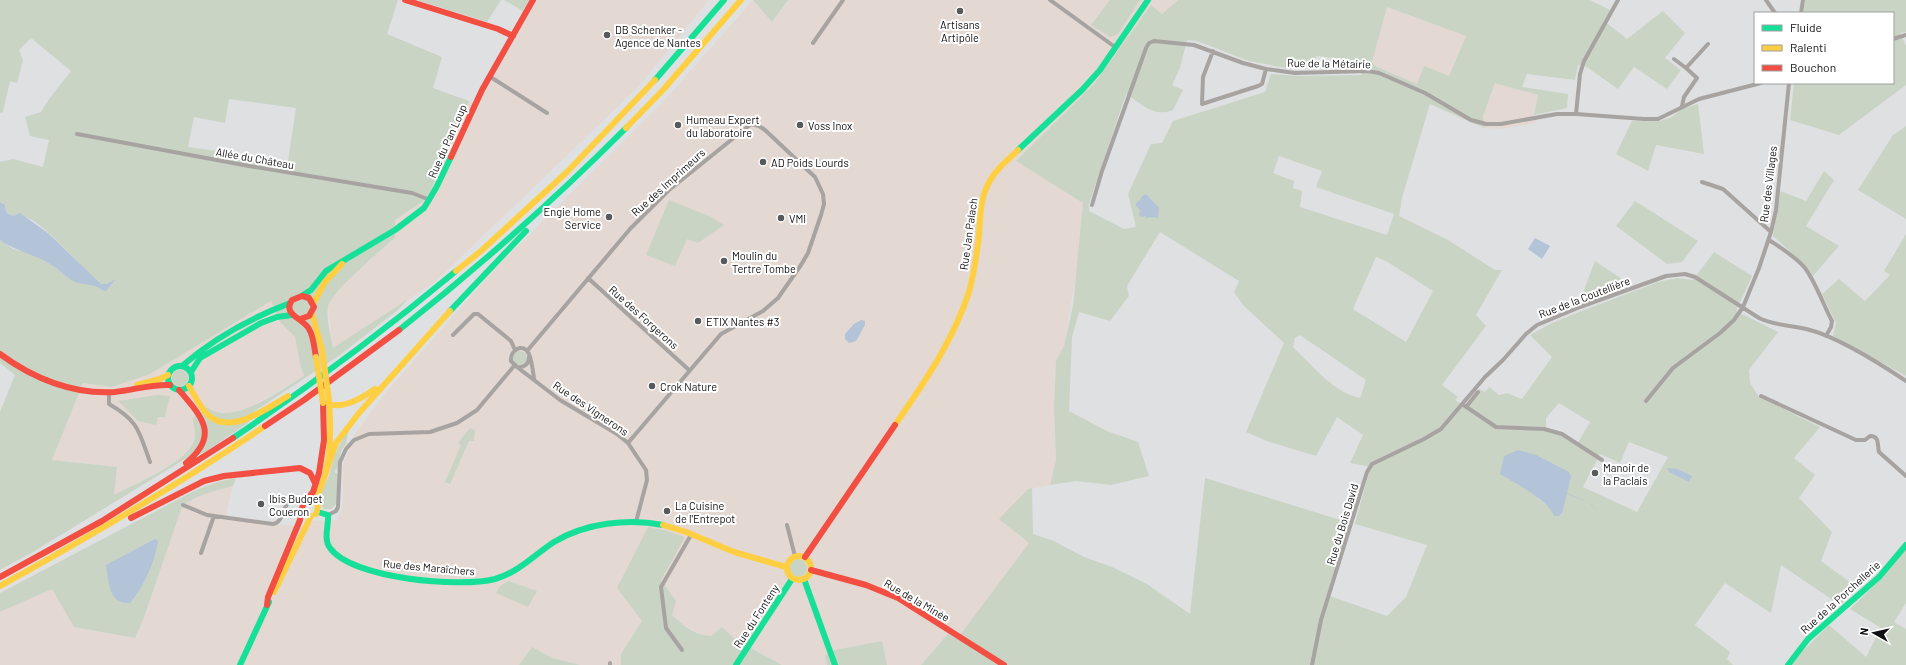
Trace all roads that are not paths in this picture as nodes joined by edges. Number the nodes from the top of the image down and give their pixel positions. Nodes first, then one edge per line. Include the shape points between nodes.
1 (405, 0) edge
2 (534, 0) edge
3 (724, 0) edge
4 (741, 0) edge
5 (844, 0) edge
6 (1050, 0) edge
7 (1148, 0) edge
8 (1618, 0) edge
9 (1766, 0) edge
10 (1803, 0) edge
11 (1774, 12) edge
12 (1801, 12) edge
13 (1906, 35) edge
14 (513, 36) junction
15 (1894, 39) edge
16 (813, 43) dead end
17 (1708, 44) dead end
18 (1115, 47) junction
19 (1213, 51) junction
20 (1674, 59) dead end
21 (1686, 68) junction
22 (1266, 69) junction
23 (490, 76) junction
24 (1757, 84) edge
25 (1789, 84) edge
26 (1682, 106) junction
27 (547, 113) dead end
28 (1576, 114) junction
29 (77, 134) dead end
30 (1702, 182) dead end
31 (430, 200) junction
32 (550, 202) junction
33 (1092, 205) dead end
34 (1771, 232) junction
35 (1769, 240) junction
36 (346, 260) junction
37 (588, 278) junction
38 (303, 295) junction
39 (290, 303) junction
40 (313, 304) junction
41 (1743, 307) junction
42 (312, 314) junction
43 (292, 315) junction
44 (300, 319) junction
45 (453, 335) dead end
46 (1826, 336) junction
47 (515, 350) junction
48 (527, 351) junction
49 (0, 354) edge
50 (530, 357) junction
51 (182, 366) junction
52 (516, 366) junction
53 (689, 370) junction
54 (191, 372) junction
55 (168, 375) junction
56 (534, 379) junction
57 (1906, 380) edge
58 (386, 382) junction
59 (170, 385) junction
60 (189, 386) junction
61 (306, 389) junction
62 (179, 390) junction
63 (117, 391) junction
64 (109, 392) junction
65 (1478, 392) dead end
66 (1761, 396) dead end
67 (1646, 401) dead end
68 (327, 403) junction
69 (1464, 406) junction
70 (1441, 429) joint
71 (628, 443) junction
72 (1602, 460) dead end
73 (150, 462) dead end
74 (325, 475) junction
75 (1906, 476) edge
76 (315, 484) junction
77 (150, 491) junction
78 (317, 503) junction
79 (183, 505) dead end
80 (304, 505) junction
81 (318, 512) junction
82 (328, 515) junction
83 (214, 516) junction
84 (310, 516) junction
85 (118, 520) junction
86 (636, 522) junction
87 (787, 525) dead end
88 (691, 535) junction
89 (1906, 545) edge
90 (201, 553) dead end
91 (795, 556) junction
92 (805, 557) junction
93 (786, 567) junction
94 (811, 570) junction
95 (0, 577) edge
96 (792, 579) junction
97 (804, 579) junction
98 (0, 586) edge
99 (267, 605) junction
100 (682, 650) dead end
101 (240, 665) edge
102 (736, 665) edge
103 (835, 665) edge
104 (1004, 665) edge
105 (1312, 665) edge
106 (1788, 665) edge

1 - 14 main road
2 - 14 main road, Rue du Pan Loup
3 - 61 main road via 648,88 544,194 429,294
4 - 32 main road via 651,103
5 - 16 street
6 - 18 street
7 - 18 main road, Rue Jan Palach
8 - 28 street via 1584,61 1580,74
9 - 11 street
10 - 12 street
13 - 15 street
14 - 23 main road, Rue du Pan Loup
17 - 21 street
18 - 92 main road, Rue Jan Palach via 1100,70 1082,90 991,178 981,206 978,244 969,291 953,332 932,371
19 - 22 street, Rue de la Métairie
19 - 22 street via 1203,77 1202,104 1262,84
19 - 33 street, Rue de la Métairie via 1194,45 1149,43
20 - 21 street
21 - 26 street via 1697,78 1684,97
22 - 28 street, Rue de la Métairie via 1295,73 1379,73 1425,93 1471,120 1486,124 1501,124 1557,114
23 - 27 street
23 - 31 main road, Rue du Pan Loup
24 - 26 street, Rue de la Métairie
25 - 34 street, Rue des Villages via 1776,210
26 - 28 street, Rue de la Métairie via 1658,118 1630,119
29 - 31 street, Allée du Château via 412,193
30 - 34 street via 1723,189
31 - 36 main road, Rue du Pan Loup via 417,215 403,225
32 - 58 main road via 548,210 490,268
32 - 85 main road via 439,299 346,371 226,453
34 - 35 street, Rue des Villages
35 - 41 street, Rue des Villages
35 - 46 street via 1804,267 1810,276 1832,321
36 - 38 main road, Rue du Pan Loup via 326,271 311,290
36 - 40 main road, Rue du Pan Loup via 322,286
37 - 48 street, Rue des Imprimeurs
37 - 53 street, Rue des Forgerons
37 - 53 street, Rue des Imprimeurs via 630,229 669,190 748,126 755,124 768,133 815,177 820,185 824,204 814,238 801,265 778,298 763,311 721,334
38 - 39 main road via 295,296
38 - 40 main road
39 - 43 main road
39 - 51 main road via 238,326 201,349
40 - 42 main road
41 - 46 street, Rue de la Coutellière via 1770,323 1811,330
41 - 67 street, Rue des Villages via 1720,333 1673,368
41 - 69 street, Rue de la Coutellière via 1685,274 1666,276 1645,283 1537,326 1485,377
42 - 44 main road
42 - 68 main road, bridge via 322,350
43 - 44 main road
43 - 54 main road via 261,323 200,358
44 - 68 main road, bridge via 307,324 313,338
45 - 47 street via 474,314 478,314 511,341
46 - 57 street, Rue de la Coutellière
47 - 48 street via 521,348
47 - 52 street via 510,358
48 - 50 street
49 - 64 main road via 20,366 68,386 88,391
50 - 52 street via 526,366
50 - 56 street
51 - 54 main road
51 - 55 main road via 172,369
52 - 56 street, Rue des Vignerons
52 - 82 street via 477,410 457,423 430,432 369,434 354,440 340,462 338,507
53 - 71 street, Rue des Imprimeurs
54 - 60 main road via 192,380
55 - 59 main road
55 - 63 main road
56 - 71 street, Rue des Vignerons via 560,400
58 - 68 main road via 352,402 336,407
58 - 74 main road via 336,443
59 - 62 main road
59 - 63 main road via 161,384
60 - 61 main road via 194,399 208,416 214,420 233,423 250,419 301,388
60 - 62 main road
61 - 77 main road via 235,438
62 - 77 main road via 201,416 205,427 203,446 188,462 151,486
63 - 64 main road
64 - 73 street via 109,404 131,419 139,432
65 - 69 street
66 - 75 street via 1856,440 1874,436 1878,440 1879,452
68 - 74 main road via 330,437
68 - 76 main road via 323,449
69 - 70 street, Rue de la Coutellière
69 - 72 street via 1496,427 1544,429 1562,434
70 - 105 street, Rue du Bois David via 1372,464 1367,472 1321,620
71 - 86 street, Rue des Vignerons via 646,470 647,480
74 - 78 main road
76 - 80 main road
76 - 85 main road via 310,473 300,468 224,476 204,481 123,523
77 - 95 main road
78 - 80 main road via 312,500
78 - 81 main road
79 - 83 street
80 - 83 street via 289,502 283,509 278,523 273,524
80 - 84 main road via 306,515
80 - 99 main road
81 - 82 main road
81 - 84 main road
82 - 86 main road, Rue des Maraîchers via 329,548 349,562 389,576 472,582 487,581 508,574 570,534
83 - 90 street
84 - 99 main road
85 - 98 main road
86 - 88 main road, Rue des Maraîchers via 673,528
87 - 91 street
88 - 93 main road, Rue des Maraîchers via 735,552
88 - 100 street via 661,588 666,628
89 - 106 main road, Rue de la Porchellerie via 1879,577 1814,633
91 - 92 main road
91 - 93 main road via 788,561
92 - 94 main road via 810,563
93 - 96 main road
94 - 97 main road
94 - 104 main road, Rue de la Minée via 880,589
96 - 97 main road
96 - 102 main road, Rue du Fonteny
97 - 103 main road
99 - 101 main road

